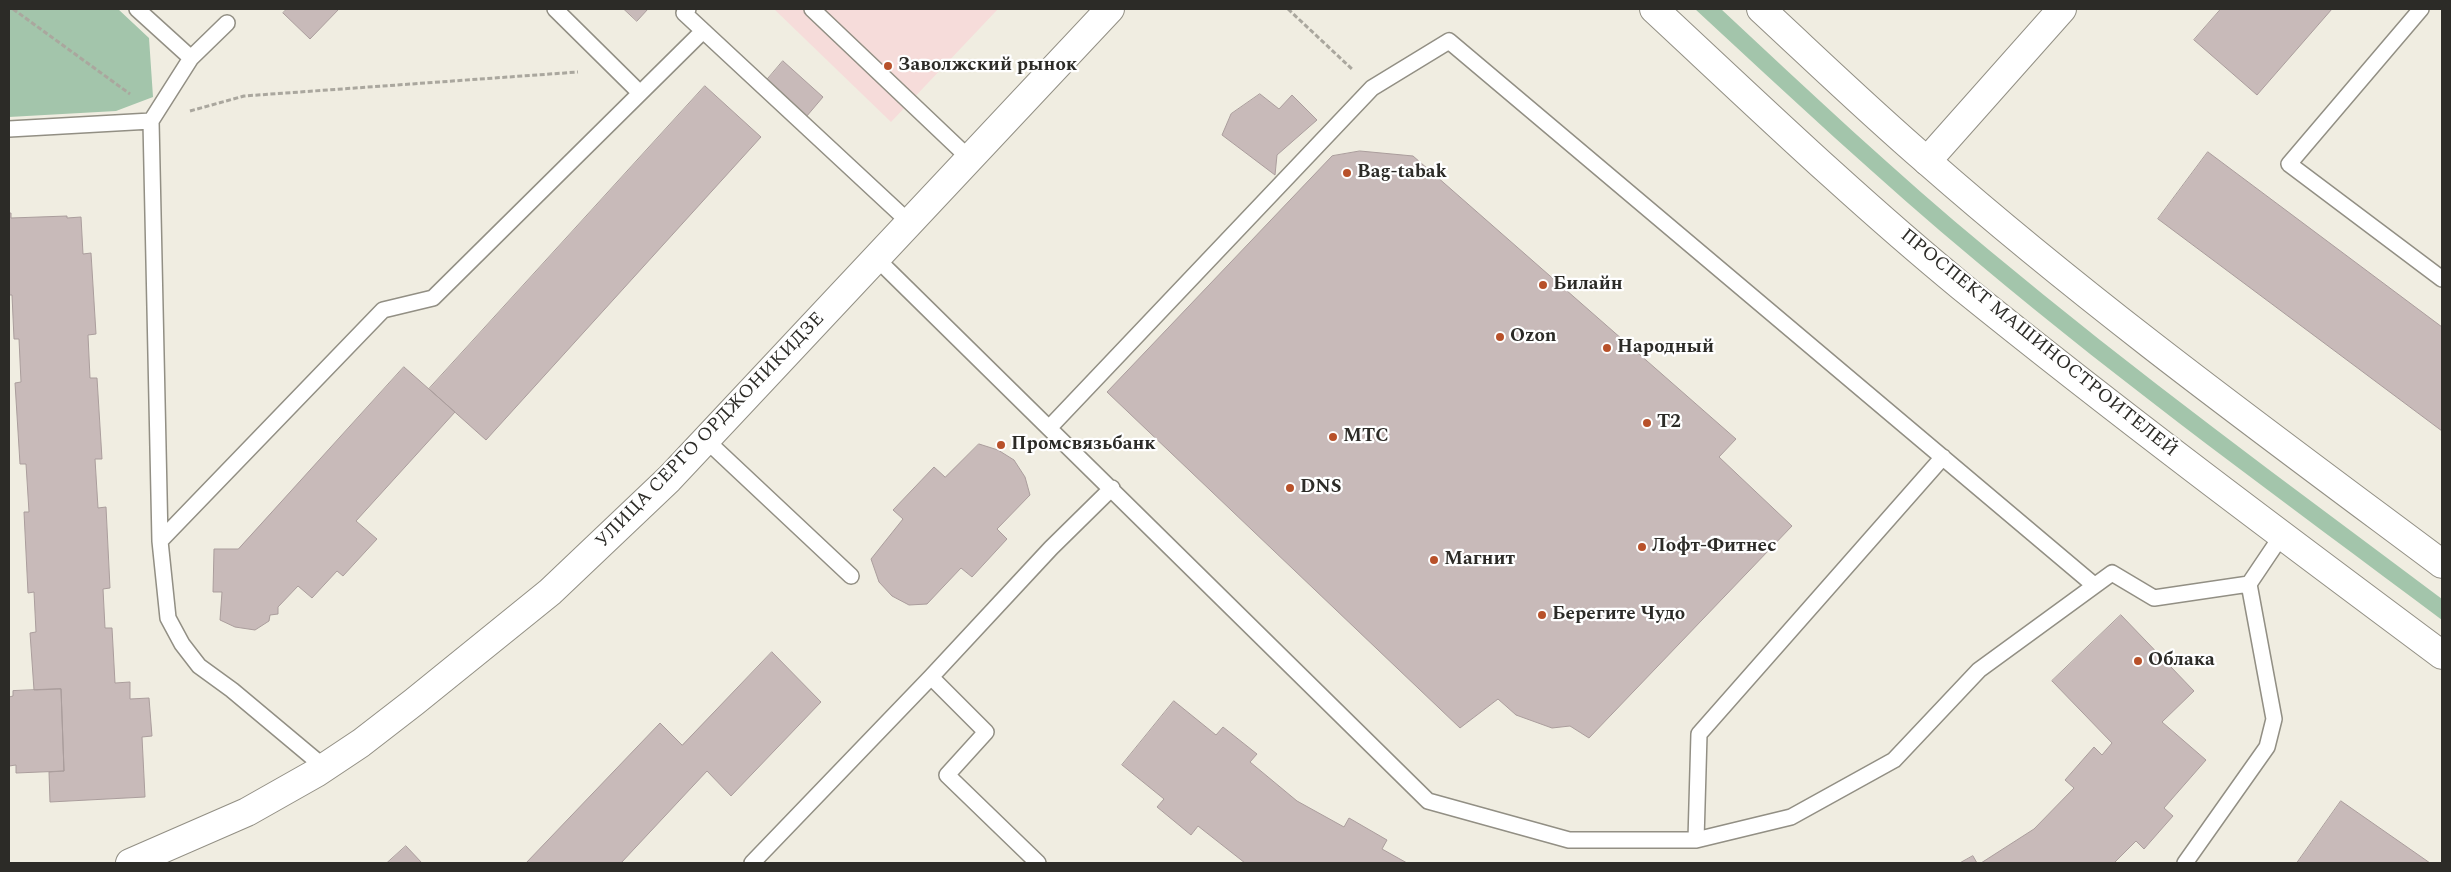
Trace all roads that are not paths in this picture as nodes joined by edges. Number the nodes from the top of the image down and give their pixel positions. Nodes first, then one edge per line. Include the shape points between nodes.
1 (137, 9) edge
2 (555, 9) edge
3 (688, 9) edge
4 (812, 9) edge
5 (1110, 9) edge
6 (1654, 9) edge
7 (1761, 9) edge
8 (2062, 9) edge
9 (2420, 9) edge
10 (227, 23) dead end
11 (703, 31) junction
12 (191, 58) junction
13 (640, 93) junction
14 (153, 117) junction
15 (9, 129) edge
16 (970, 159) junction
17 (1927, 161) junction
18 (910, 223) junction
19 (877, 259) junction
20 (2442, 279) edge
21 (1050, 427) junction
22 (706, 440) junction
23 (1943, 457) junction
24 (1112, 488) junction
25 (2282, 536) junction
26 (160, 542) junction
27 (2442, 564) edge
28 (851, 576) dead end
29 (2249, 584) junction
30 (2094, 585) junction
31 (2442, 655) edge
32 (931, 677) junction
33 (324, 768) junction
34 (1696, 840) junction
35 (130, 863) edge
36 (752, 863) edge
37 (1038, 863) edge
38 (2185, 863) edge

1 - 12 lane
2 - 13 lane
3 - 11 lane via 684,13
4 - 16 lane
5 - 16 main road, УЛИЦА СЕРГО ОРДЖОНИКИДЗЕ
6 - 25 main road, ПРОСПЕКТ МАШИНОСТРОИТЕЛЕЙ via 1824,167 1948,274
7 - 17 main road
8 - 17 main road
9 - 20 lane via 2289,164
10 - 12 lane
11 - 13 lane
11 - 18 lane
12 - 14 lane
13 - 26 lane via 433,298 383,310
14 - 15 lane
14 - 26 lane
16 - 18 main road, УЛИЦА СЕРГО ОРДЖОНИКИДЗЕ
17 - 27 main road via 2187,371
18 - 19 main road, УЛИЦА СЕРГО ОРДЖОНИКИДЗЕ
19 - 21 lane
19 - 22 main road, УЛИЦА СЕРГО ОРДЖОНИКИДЗЕ
21 - 23 lane via 1372,88 1449,41
21 - 24 lane
22 - 28 lane
22 - 33 main road, УЛИЦА СЕРГО ОРДЖОНИКИДЗЕ via 550,592 414,702
23 - 30 lane
23 - 34 lane via 1698,734
24 - 32 lane via 1051,548
24 - 34 lane via 1428,801 1569,840
25 - 29 lane
25 - 31 main road, ПРОСПЕКТ МАШИНОСТРОИТЕЛЕЙ
26 - 33 lane via 168,618 182,644 199,666
29 - 30 lane via 2154,598 2112,573
29 - 38 lane via 2274,719 2267,747
30 - 34 lane via 1979,670 1894,760 1791,818
32 - 36 lane
32 - 37 lane via 986,732 947,775
33 - 35 main road, УЛИЦА СЕРГО ОРДЖОНИКИДЗЕ via 247,812

